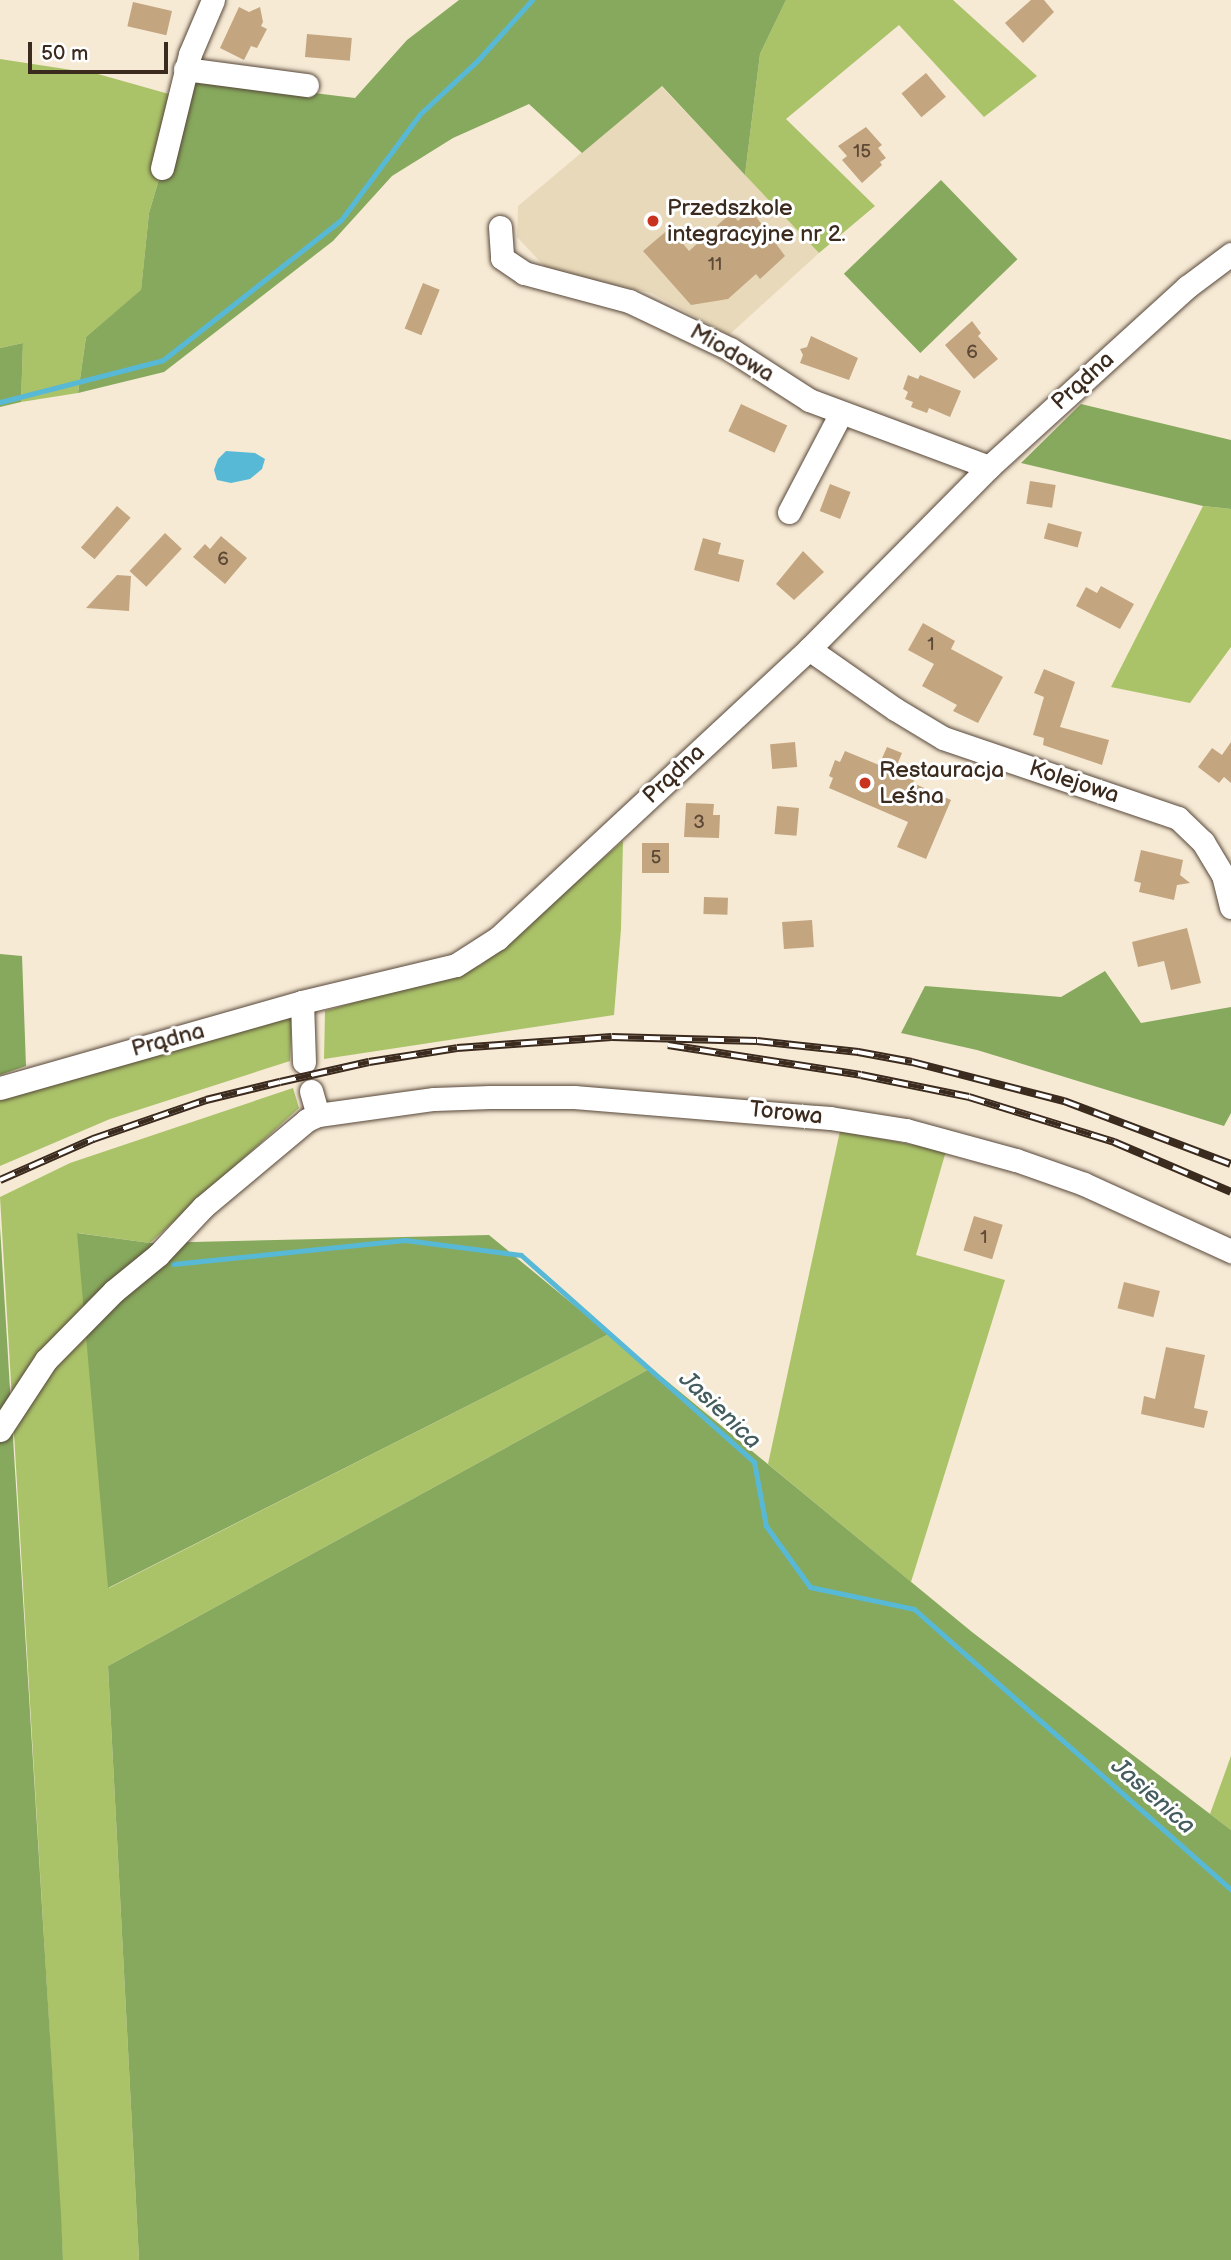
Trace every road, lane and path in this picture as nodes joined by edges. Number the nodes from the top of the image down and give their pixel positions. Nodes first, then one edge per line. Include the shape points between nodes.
1 (213, 0) edge
2 (185, 69) junction
3 (307, 85) dead end
4 (162, 168) dead end
5 (500, 227) dead end
6 (1231, 254) edge
7 (841, 413) junction
8 (989, 467) junction
9 (789, 512) dead end
10 (808, 649) junction
11 (1231, 907) edge
12 (302, 1002) junction
13 (304, 1062) dead end
14 (0, 1088) edge
15 (311, 1091) dead end
16 (318, 1115) junction
17 (1231, 1251) edge
18 (0, 1430) edge

1 - 2 street
2 - 3 street
2 - 4 street
5 - 7 street, Miodowa via 502,258 524,273 661,314 730,349 810,400
6 - 8 street, Prądna via 1187,286
7 - 8 street, Miodowa
7 - 9 street
8 - 10 street, Prądna
10 - 11 street, Kolejowa via 943,738 1178,818 1203,842 1223,876
10 - 12 street, Prądna via 498,938 456,965
12 - 13 street
12 - 14 street, Prądna
15 - 16 street
16 - 17 street, Torowa via 434,1098 574,1097 830,1118 906,1130 1016,1160 1084,1184
16 - 18 street via 214,1198 158,1255 114,1291 46,1360

